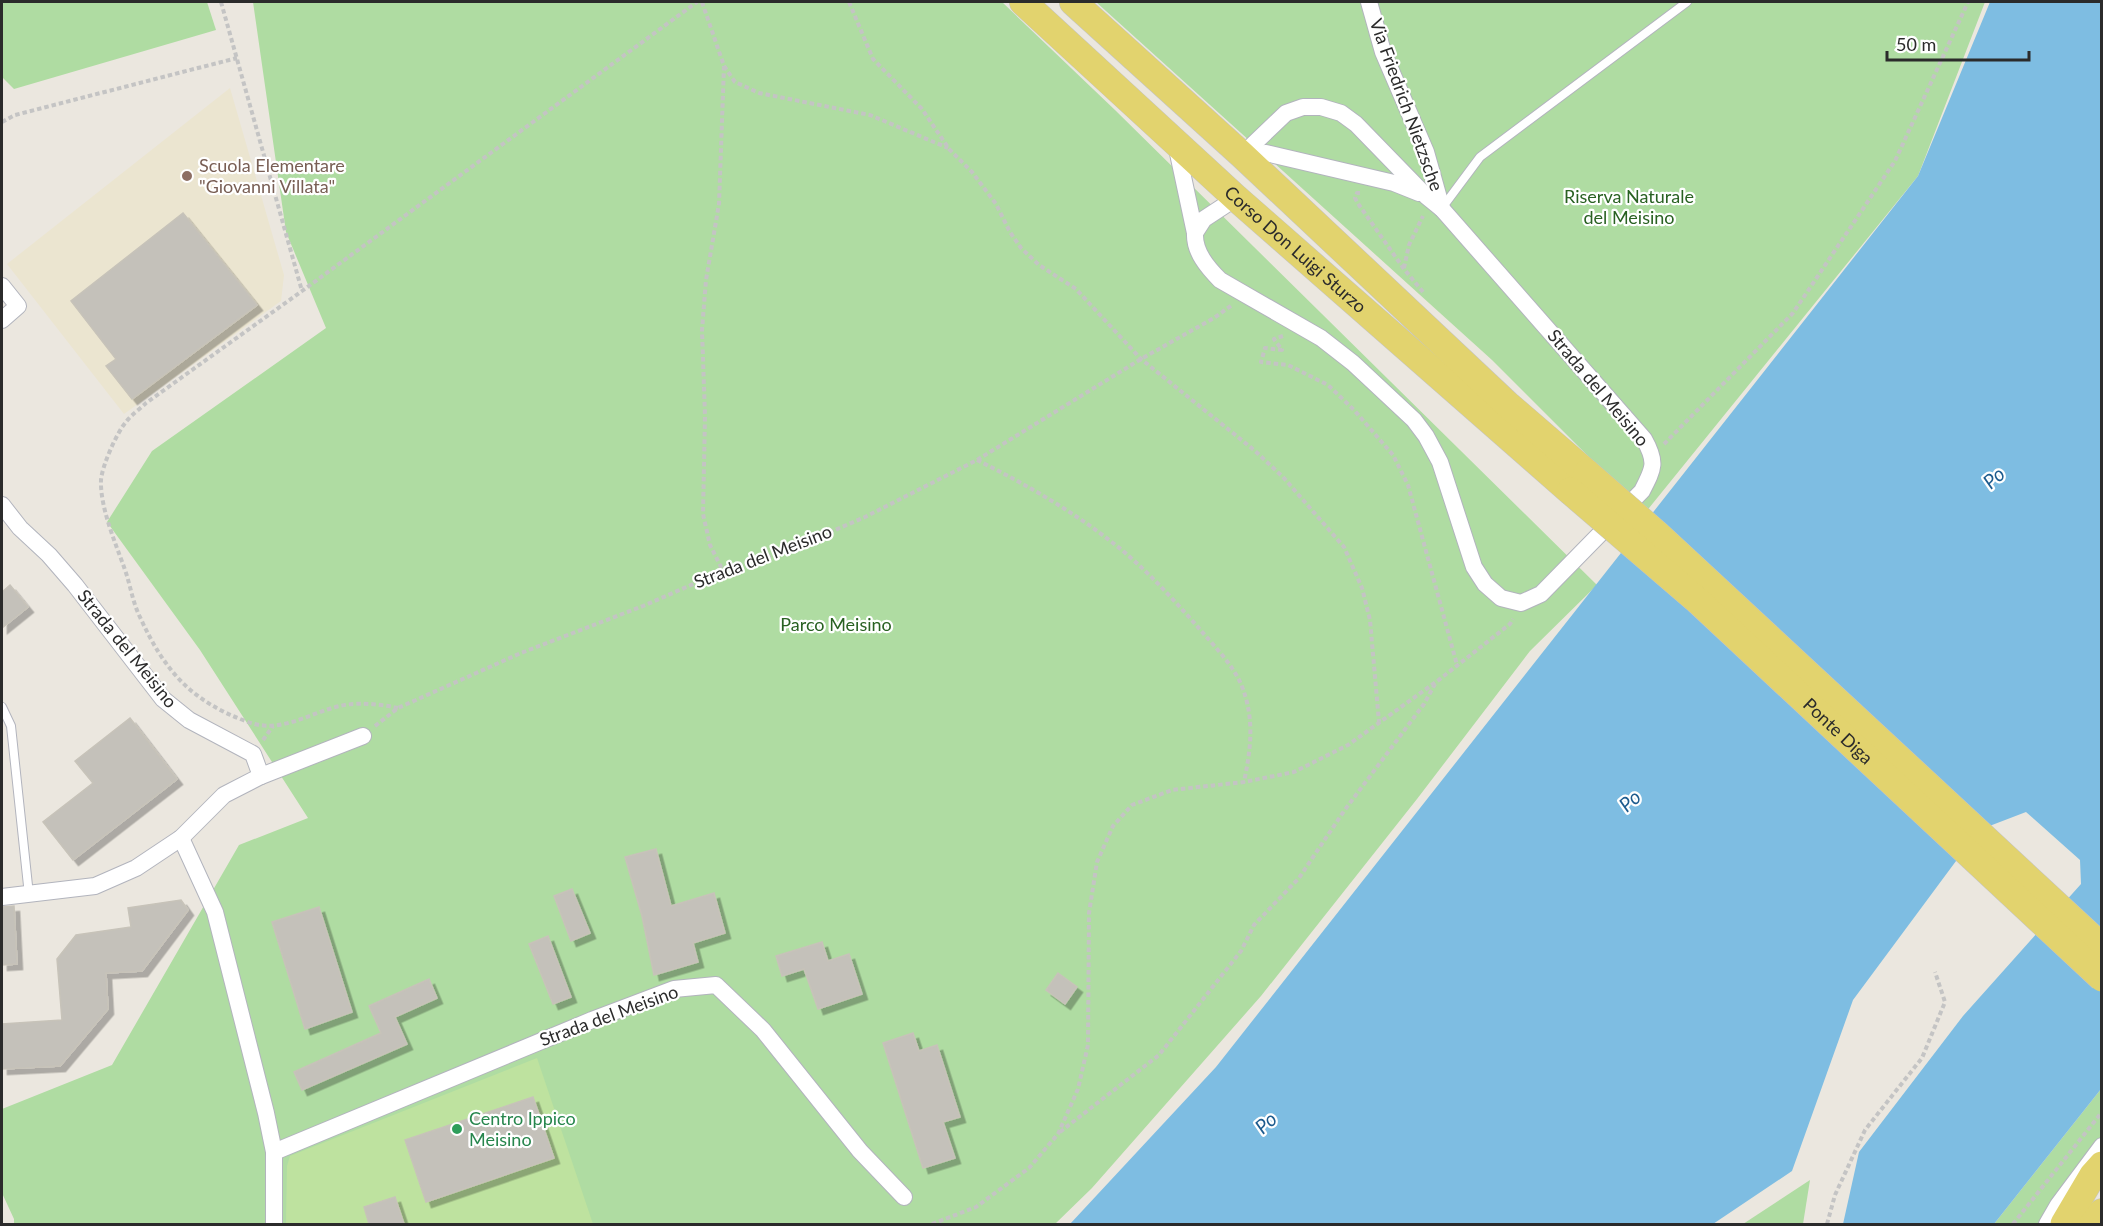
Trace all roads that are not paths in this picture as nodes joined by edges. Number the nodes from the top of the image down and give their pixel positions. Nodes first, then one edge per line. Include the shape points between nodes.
1 (1023, 2) edge
2 (1073, 2) edge
3 (1369, 2) edge
4 (1687, 2) edge
5 (1175, 143) junction
6 (1242, 155) junction
7 (1236, 198) junction
8 (1425, 204) junction
9 (1442, 209) junction
10 (1195, 233) junction
11 (2, 286) edge
12 (2, 320) edge
13 (1579, 482) junction
14 (2, 504) edge
15 (2, 707) edge
16 (363, 736) road end
17 (261, 776) junction
18 (181, 838) junction
19 (29, 895) junction
20 (2, 897) edge
21 (2102, 947) edge
22 (2102, 978) edge
23 (2102, 1146) edge
24 (274, 1152) junction
25 (2102, 1165) edge
26 (904, 1197) dead end
27 (2102, 1212) edge
28 (274, 1224) edge
29 (2047, 1224) edge
30 (2064, 1224) edge
31 (2093, 1224) edge

1 - 5 main road, Corso Don Luigi Sturzo
2 - 6 main road, Corso Don Luigi Sturzo
3 - 9 street, Via Friedrich Nietzsche via 1383,52 1426,152
4 - 9 lane via 1480,157
5 - 7 main road, Corso Don Luigi Sturzo
5 - 10 street
6 - 8 street, Strada del Meisino via 1266,153 1394,183
6 - 8 street, Strada del Meisino via 1286,113 1321,106 1356,124
6 - 13 main road, Corso Don Luigi Sturzo via 1507,404
7 - 10 street via 1204,219
7 - 13 main road, Corso Don Luigi Sturzo
8 - 9 street, Strada del Meisino
9 - 10 street, Strada del Meisino via 1644,439 1653,455 1642,491 1542,594 1521,603 1501,598 1474,567 1440,462 1414,420 1321,338 1220,280 1200,254
11 - 12 street via 18,306
13 - 21 main road, Ponte Diga, bridge via 1666,543
13 - 22 main road, Ponte Diga, bridge via 1698,601
14 - 17 street, Strada del Meisino via 75,585 163,699 189,720 253,754
15 - 19 lane via 11,726
16 - 17 street
17 - 18 street via 224,795
18 - 19 street via 136,868 95,886
18 - 24 street via 215,912
19 - 20 street
23 - 29 street
24 - 26 street, Strada del Meisino via 612,1012 674,989 716,985 763,1029 860,1151
24 - 28 street
25 - 30 main road
27 - 31 main road

